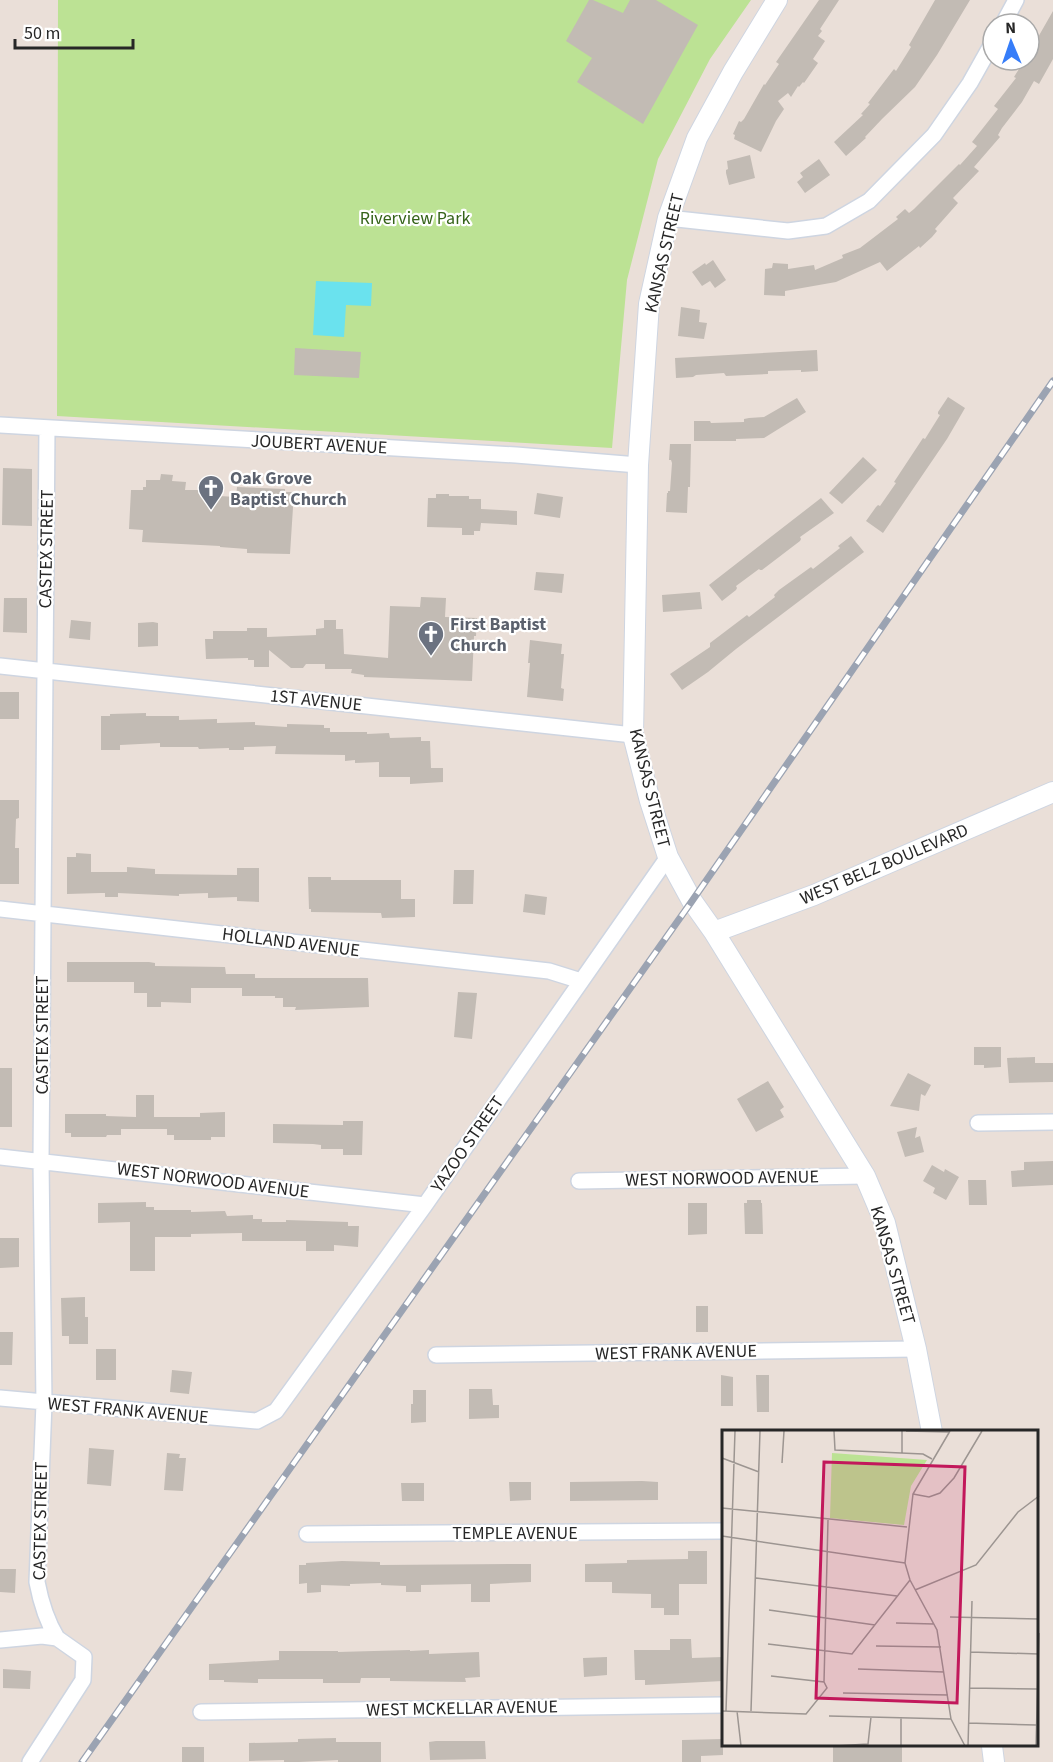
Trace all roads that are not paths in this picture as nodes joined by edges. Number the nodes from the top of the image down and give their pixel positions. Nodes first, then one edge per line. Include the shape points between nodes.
1 (777, 0) edge
2 (981, 63) edge
3 (668, 218) junction
4 (0, 425) edge
5 (47, 428) junction
6 (638, 465) junction
7 (0, 666) edge
8 (45, 670) junction
9 (633, 735) junction
10 (1053, 792) edge
11 (668, 857) junction
12 (0, 909) edge
13 (43, 913) junction
14 (714, 932) junction
15 (581, 981) junction
16 (1053, 1122) edge
17 (978, 1123) dead end
18 (0, 1156) edge
19 (41, 1161) junction
20 (865, 1176) junction
21 (579, 1181) dead end
22 (425, 1205) junction
23 (916, 1349) junction
24 (436, 1355) dead end
25 (0, 1398) edge
26 (44, 1403) junction
27 (257, 1421) joint
28 (932, 1430) edge
29 (722, 1531) edge
30 (307, 1534) dead end
31 (57, 1638) junction
32 (0, 1640) edge
33 (722, 1705) edge
34 (201, 1712) dead end
35 (992, 1747) edge
36 (30, 1762) edge
37 (994, 1762) edge

1 - 3 street, KANSAS STREET via 698,138
2 - 3 street via 934,135 869,201 826,226 788,231
3 - 6 street, KANSAS STREET via 649,304
4 - 5 street, JOUBERT AVENUE
5 - 6 street, JOUBERT AVENUE
5 - 8 street, CASTEX STREET
6 - 9 street, KANSAS STREET
7 - 8 street, 1ST AVENUE
8 - 9 street, 1ST AVENUE
8 - 13 street, CASTEX STREET
9 - 11 street, KANSAS STREET
10 - 14 street, WEST BELZ BOULEVARD via 814,895
11 - 14 street, KANSAS STREET via 692,902
11 - 15 street, YAZOO STREET
12 - 13 street, HOLLAND AVENUE
13 - 15 street, HOLLAND AVENUE via 549,971
13 - 19 street, CASTEX STREET
14 - 20 street, KANSAS STREET
15 - 22 street, YAZOO STREET
16 - 17 street
18 - 19 street, WEST NORWOOD AVENUE
19 - 22 street, WEST NORWOOD AVENUE
19 - 26 street, CASTEX STREET
20 - 21 street, WEST NORWOOD AVENUE
20 - 23 street, KANSAS STREET via 885,1223
22 - 27 street, YAZOO STREET via 276,1411
23 - 24 street, WEST FRANK AVENUE
23 - 28 street, KANSAS STREET
25 - 26 street, WEST FRANK AVENUE
26 - 27 street, WEST FRANK AVENUE
26 - 31 street, CASTEX STREET via 37,1582 41,1605
29 - 30 street, TEMPLE AVENUE
31 - 32 street
31 - 36 street via 84,1657 83,1680
33 - 34 street, WEST MCKELLAR AVENUE
35 - 37 street

